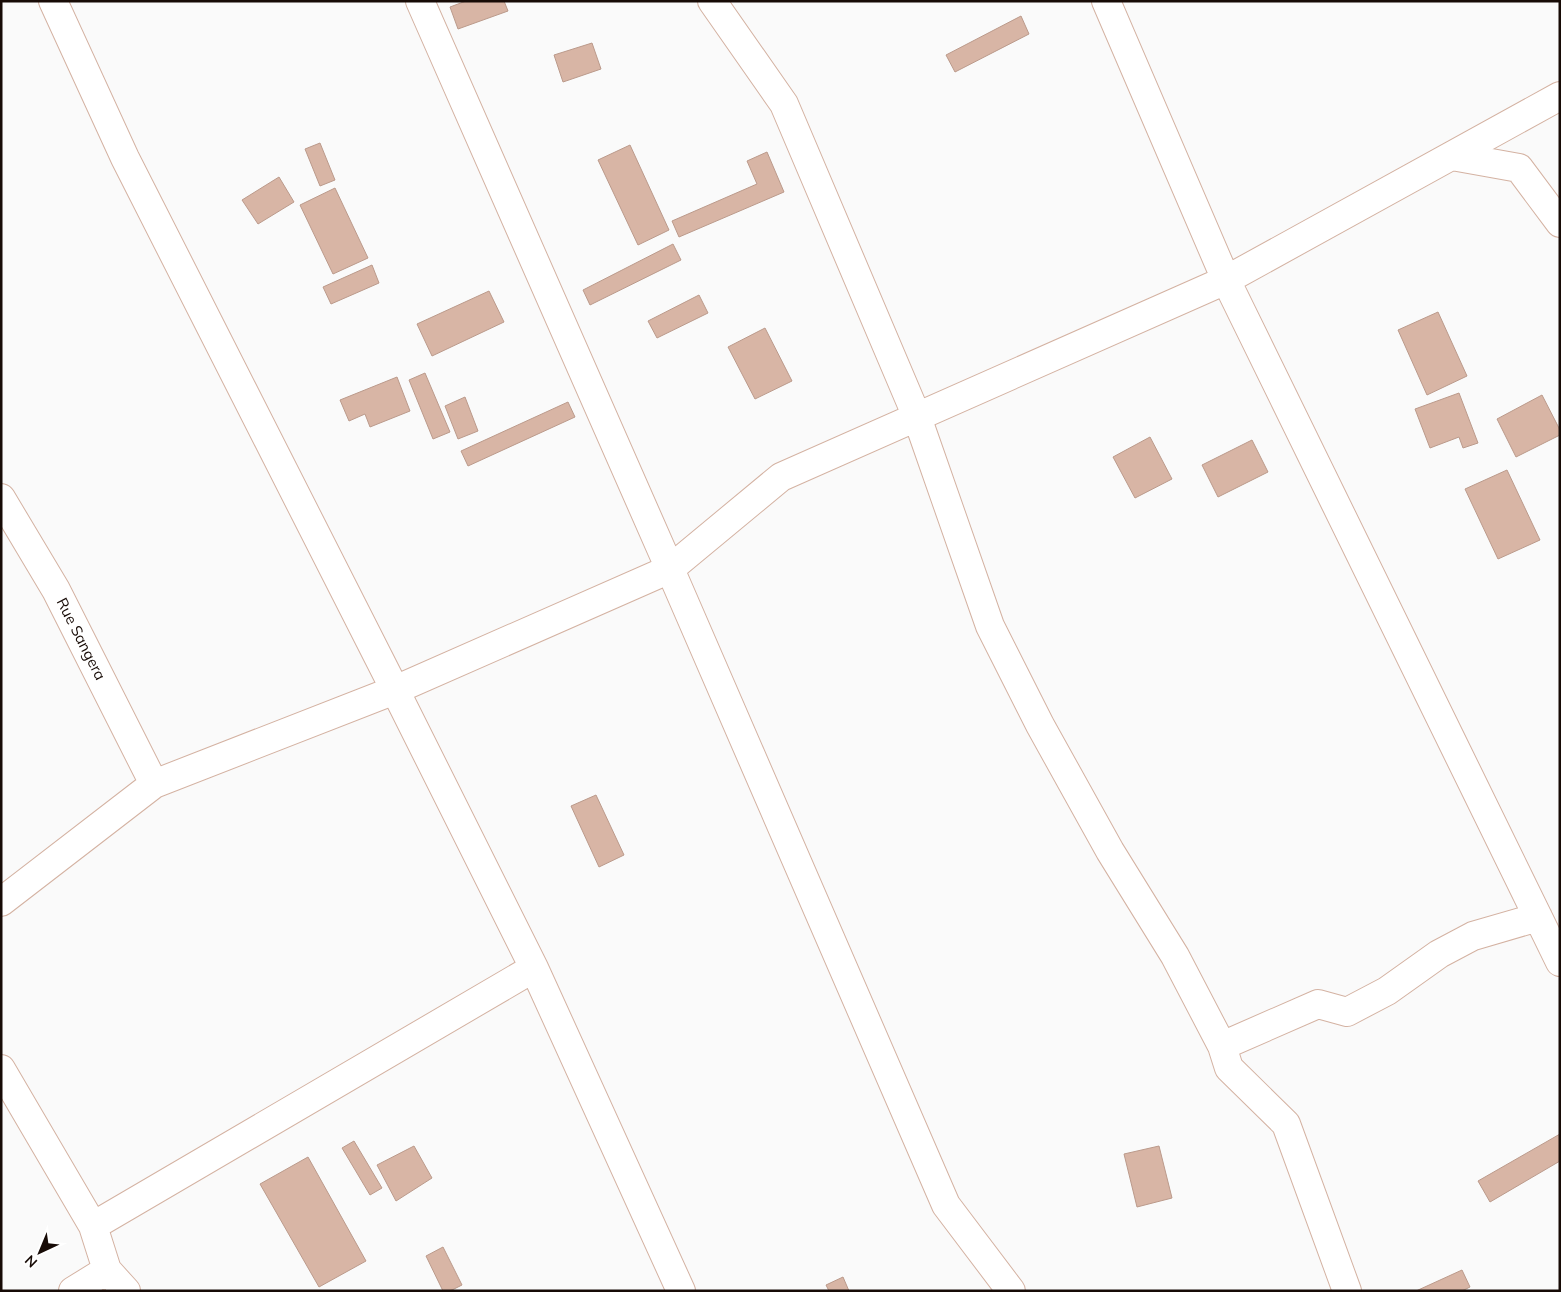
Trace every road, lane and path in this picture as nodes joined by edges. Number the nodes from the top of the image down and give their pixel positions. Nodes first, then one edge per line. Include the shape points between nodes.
1 (52, 1) edge
2 (420, 1) edge
3 (712, 1) edge
4 (1106, 1) edge
5 (1560, 96) edge
6 (1452, 156) junction
7 (1560, 223) edge
8 (1226, 280) junction
9 (917, 417) junction
10 (1, 498) edge
11 (670, 569) junction
12 (395, 690) junction
13 (154, 784) junction
14 (1, 902) edge
15 (1538, 917) junction
16 (1560, 962) edge
17 (534, 968) junction
18 (1222, 1046) junction
19 (1, 1069) edge
20 (93, 1226) junction
21 (107, 1270) junction
22 (73, 1291) edge
23 (126, 1291) edge
24 (681, 1291) edge
25 (1011, 1291) edge
26 (1347, 1291) edge

1 - 12 street via 124,158
2 - 11 street
3 - 9 street via 784,104
4 - 8 street
5 - 6 street
6 - 7 street via 1519,168
6 - 8 street
8 - 9 street
8 - 15 street
9 - 11 street via 781,477
9 - 18 street via 990,626 1040,726 1110,851 1175,956
10 - 13 street, Rue Sangera via 56,590
11 - 12 street
11 - 25 street via 946,1205
12 - 13 street
12 - 17 street
13 - 14 street
15 - 16 street
15 - 18 street via 1474,936 1439,954 1387,990 1347,1012 1318,1004
17 - 20 street
17 - 24 street
18 - 26 street via 1229,1068 1286,1124
19 - 20 street
20 - 21 street
21 - 22 street
21 - 23 street

